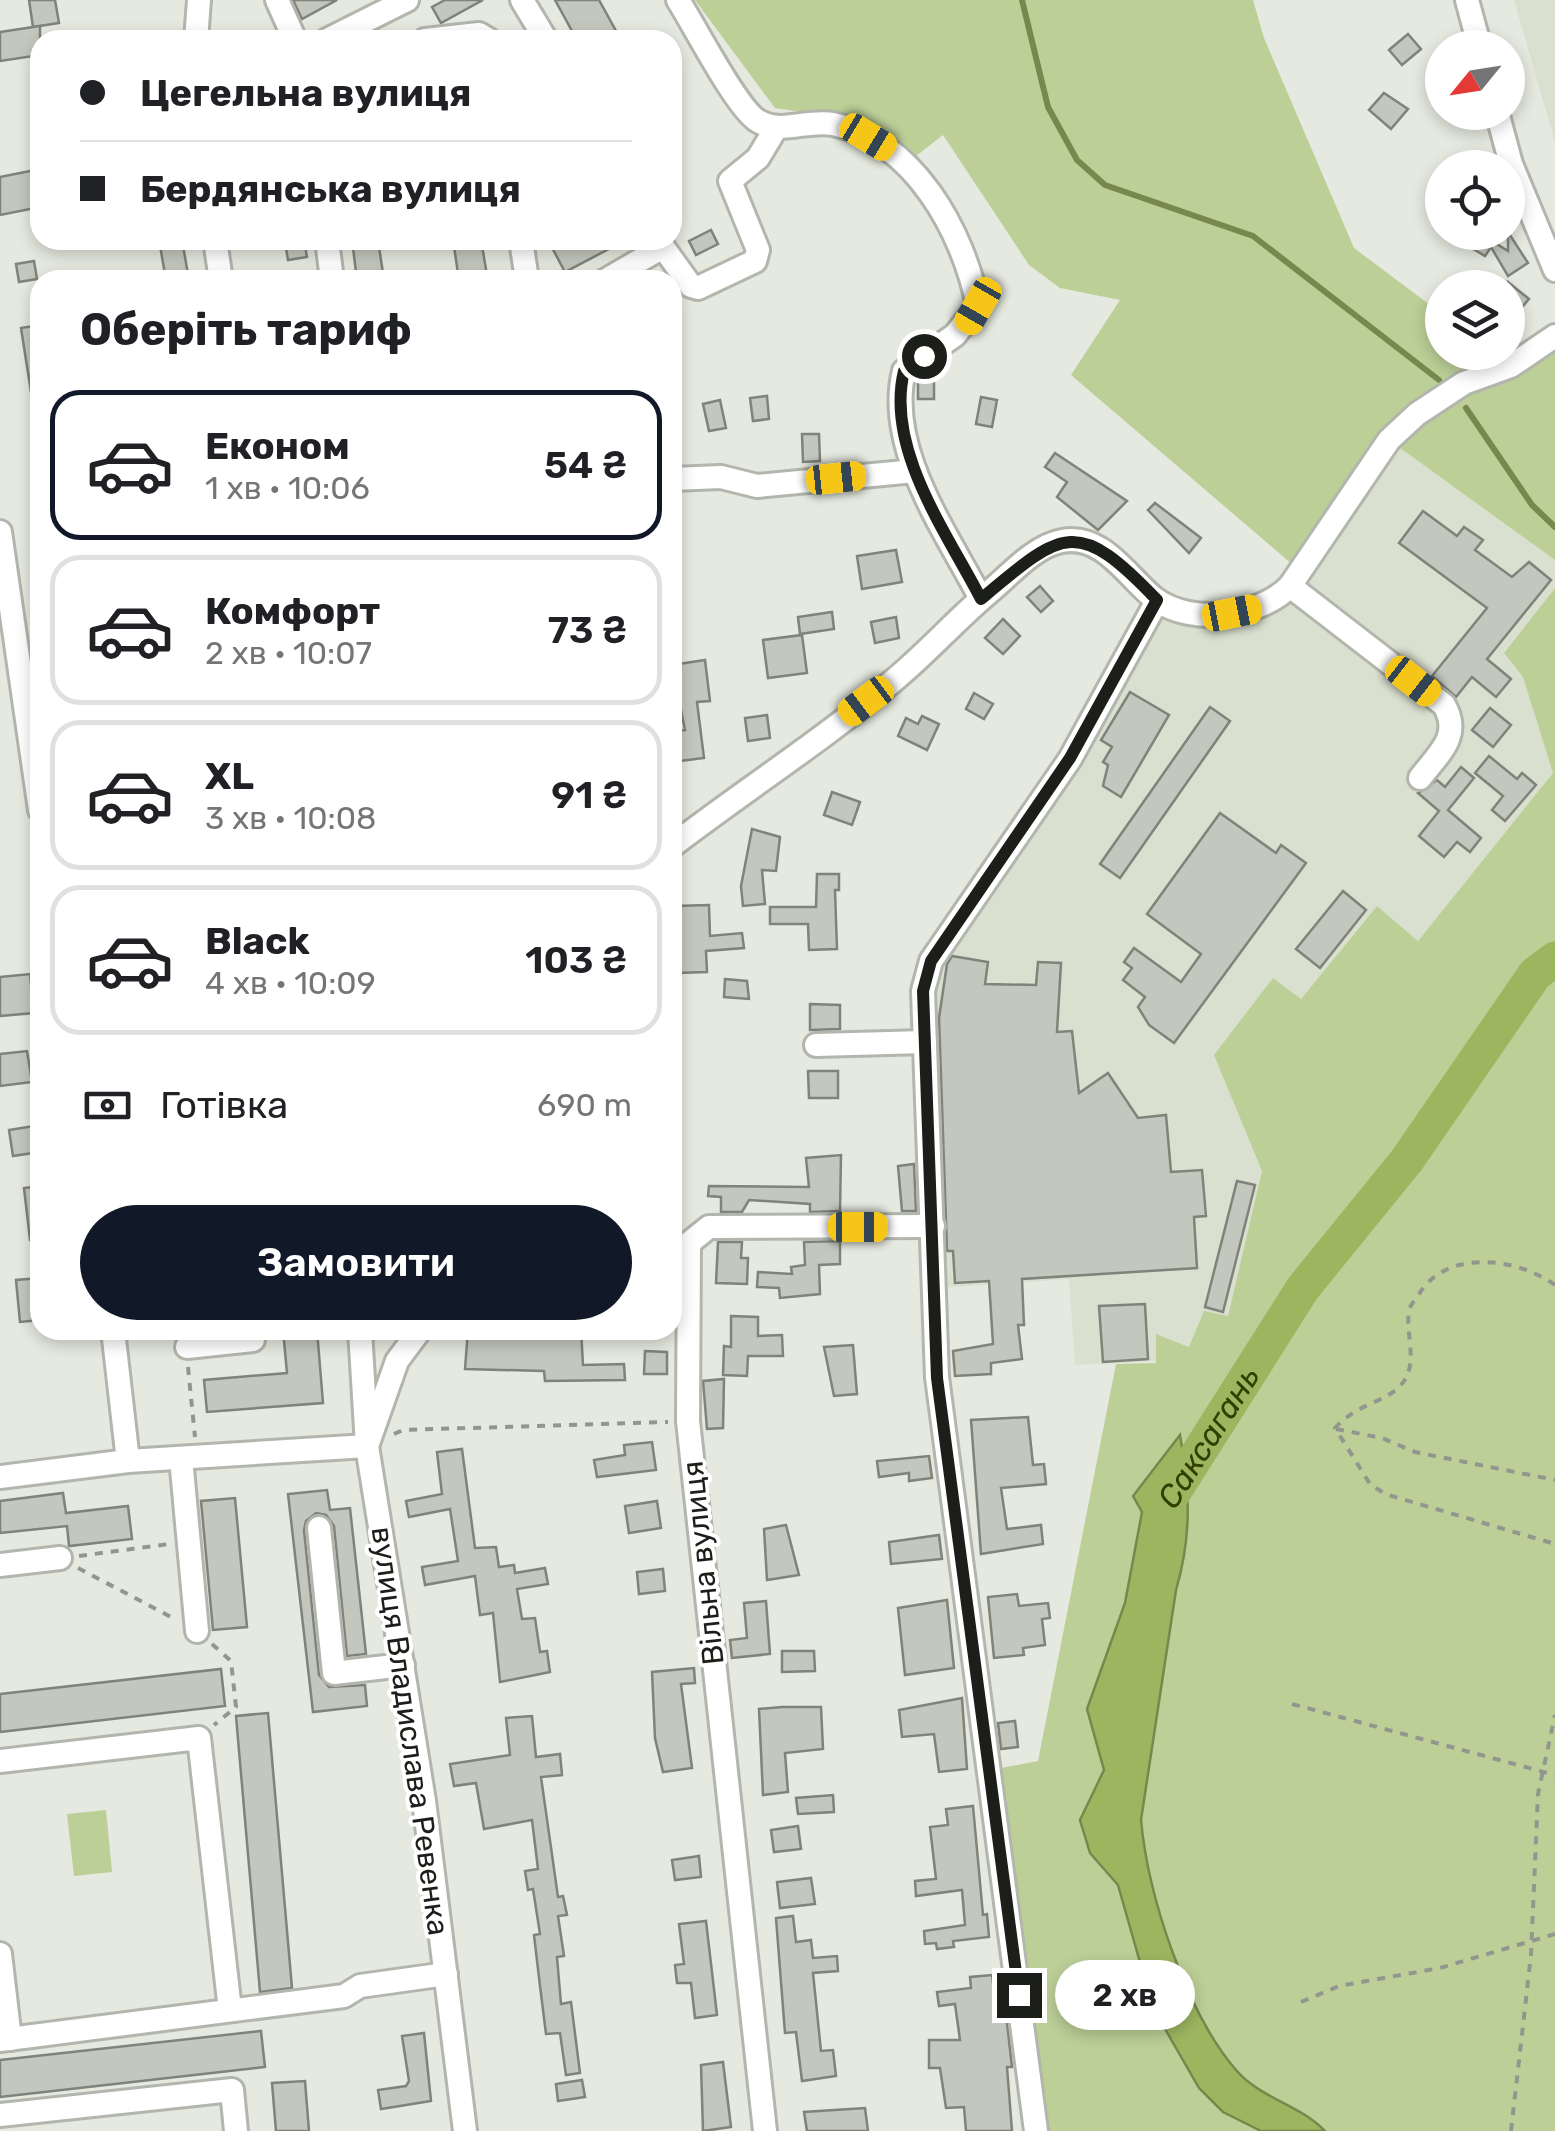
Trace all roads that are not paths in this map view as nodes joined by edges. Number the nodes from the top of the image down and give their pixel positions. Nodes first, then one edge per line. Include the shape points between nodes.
1 (277, 0) edge
2 (407, 0) edge
3 (522, 0) edge
4 (678, 0) edge
5 (1466, 0) edge
6 (191, 5) edge
7 (195, 30) edge
8 (290, 30) edge
9 (346, 30) edge
10 (540, 30) edge
11 (1475, 30) edge
12 (776, 128) junction
13 (1502, 130) edge
14 (651, 250) edge
15 (621, 270) edge
16 (1555, 270) edge
17 (682, 274) edge
18 (1555, 336) edge
19 (915, 471) junction
20 (682, 479) edge
21 (0, 532) edge
22 (1290, 586) junction
23 (981, 599) junction
24 (1157, 600) junction
25 (30, 740) edge
26 (1420, 778) dead end
27 (682, 839) edge
28 (925, 1042) junction
29 (816, 1045) dead end
30 (933, 1226) junction
31 (114, 1340) edge
32 (254, 1340) edge
33 (361, 1340) edge
34 (413, 1340) edge
35 (187, 1347) road end
36 (366, 1446) junction
37 (189, 1457) junction
38 (128, 1461) junction
39 (0, 1477) edge
40 (319, 1528) dead end
41 (60, 1558) road end
42 (0, 1565) edge
43 (197, 1631) road end
44 (403, 1664) junction
45 (0, 1761) edge
46 (0, 1954) edge
47 (446, 1974) junction
48 (230, 2010) junction
49 (5, 2039) edge
50 (11, 2120) edge
51 (236, 2131) edge
52 (465, 2131) edge
53 (765, 2131) edge
54 (1036, 2131) edge

1 - 8 street
2 - 9 street
3 - 10 street
4 - 12 street via 746,111
5 - 11 street
6 - 7 street
12 - 17 street via 758,158 730,182 758,250 755,261 698,288
12 - 19 street via 836,124 889,150 928,189 974,287 978,306 967,324 904,371 898,396
13 - 16 street
14 - 15 street
18 - 22 street via 1511,366 1464,383 1389,440
19 - 20 street via 756,486 721,477
19 - 23 street
21 - 25 street
22 - 24 street via 1268,604 1232,613 1184,611
22 - 26 street via 1444,705 1452,738
23 - 24 street via 1040,550 1070,540 1104,552
23 - 27 street via 893,682
24 - 28 street via 1070,758 931,961 923,991
28 - 29 street
28 - 30 street
30 - 53 street, Вільна вулиця via 709,1227 689,1242 688,1421
30 - 54 street via 945,1455
31 - 38 street
32 - 35 street
33 - 36 street, вулиця Владислава Ревенка
34 - 36 street via 397,1361
36 - 37 street
36 - 44 street, вулиця Владислава Ревенка
37 - 38 street
37 - 43 street
38 - 39 street
40 - 44 street via 334,1673
41 - 42 street
44 - 47 street, вулиця Владислава Ревенка
45 - 48 street via 199,1738
46 - 49 street
47 - 48 street
47 - 52 street, вулиця Владислава Ревенка
48 - 49 street
50 - 51 street via 232,2090

